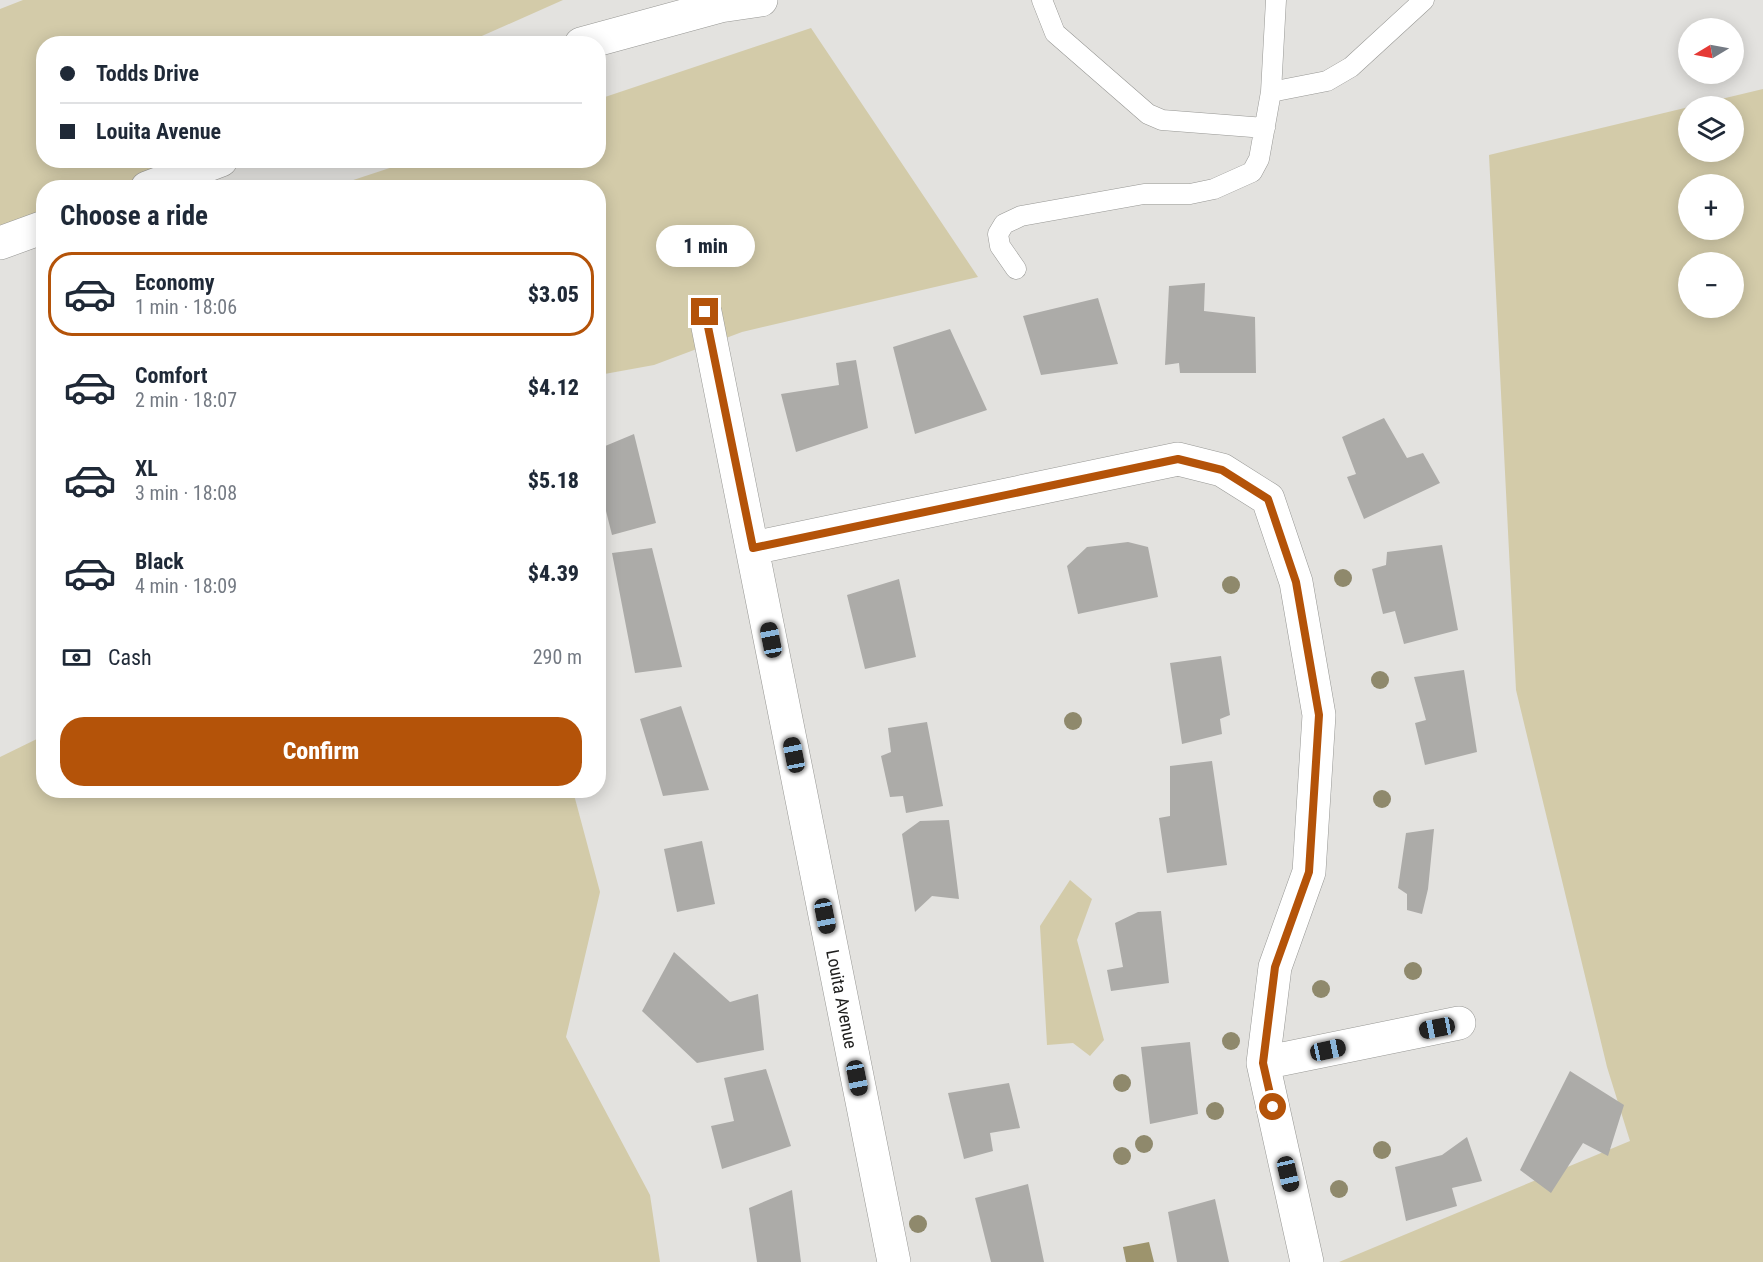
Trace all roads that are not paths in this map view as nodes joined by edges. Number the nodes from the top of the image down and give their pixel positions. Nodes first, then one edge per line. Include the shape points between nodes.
1 (761, 0) edge
2 (1042, 0) edge
3 (1276, 0) edge
4 (1424, 0) edge
5 (606, 37) edge
6 (1271, 92) junction
7 (1265, 128) junction
8 (200, 168) edge
9 (168, 180) edge
10 (36, 230) edge
11 (0, 243) edge
12 (1016, 269) dead end
13 (705, 312) dead end
14 (753, 548) junction
15 (1459, 1023) dead end
16 (1263, 1063) junction
17 (894, 1262) edge
18 (1307, 1262) edge

1 - 5 street via 720,6
2 - 7 lane via 1055,33 1148,114 1162,120
3 - 6 lane
4 - 6 lane via 1352,67 1327,81
6 - 7 lane
7 - 12 lane via 1259,159 1252,172 1214,189 1190,194 1144,194 1021,216 1004,224 998,234 1000,246
8 - 9 street
10 - 11 street
13 - 14 street, Louita Avenue
14 - 16 street via 1178,459 1222,470 1268,499 1296,582 1319,715 1309,872 1275,967
14 - 17 street, Louita Avenue
15 - 16 street
16 - 18 street

